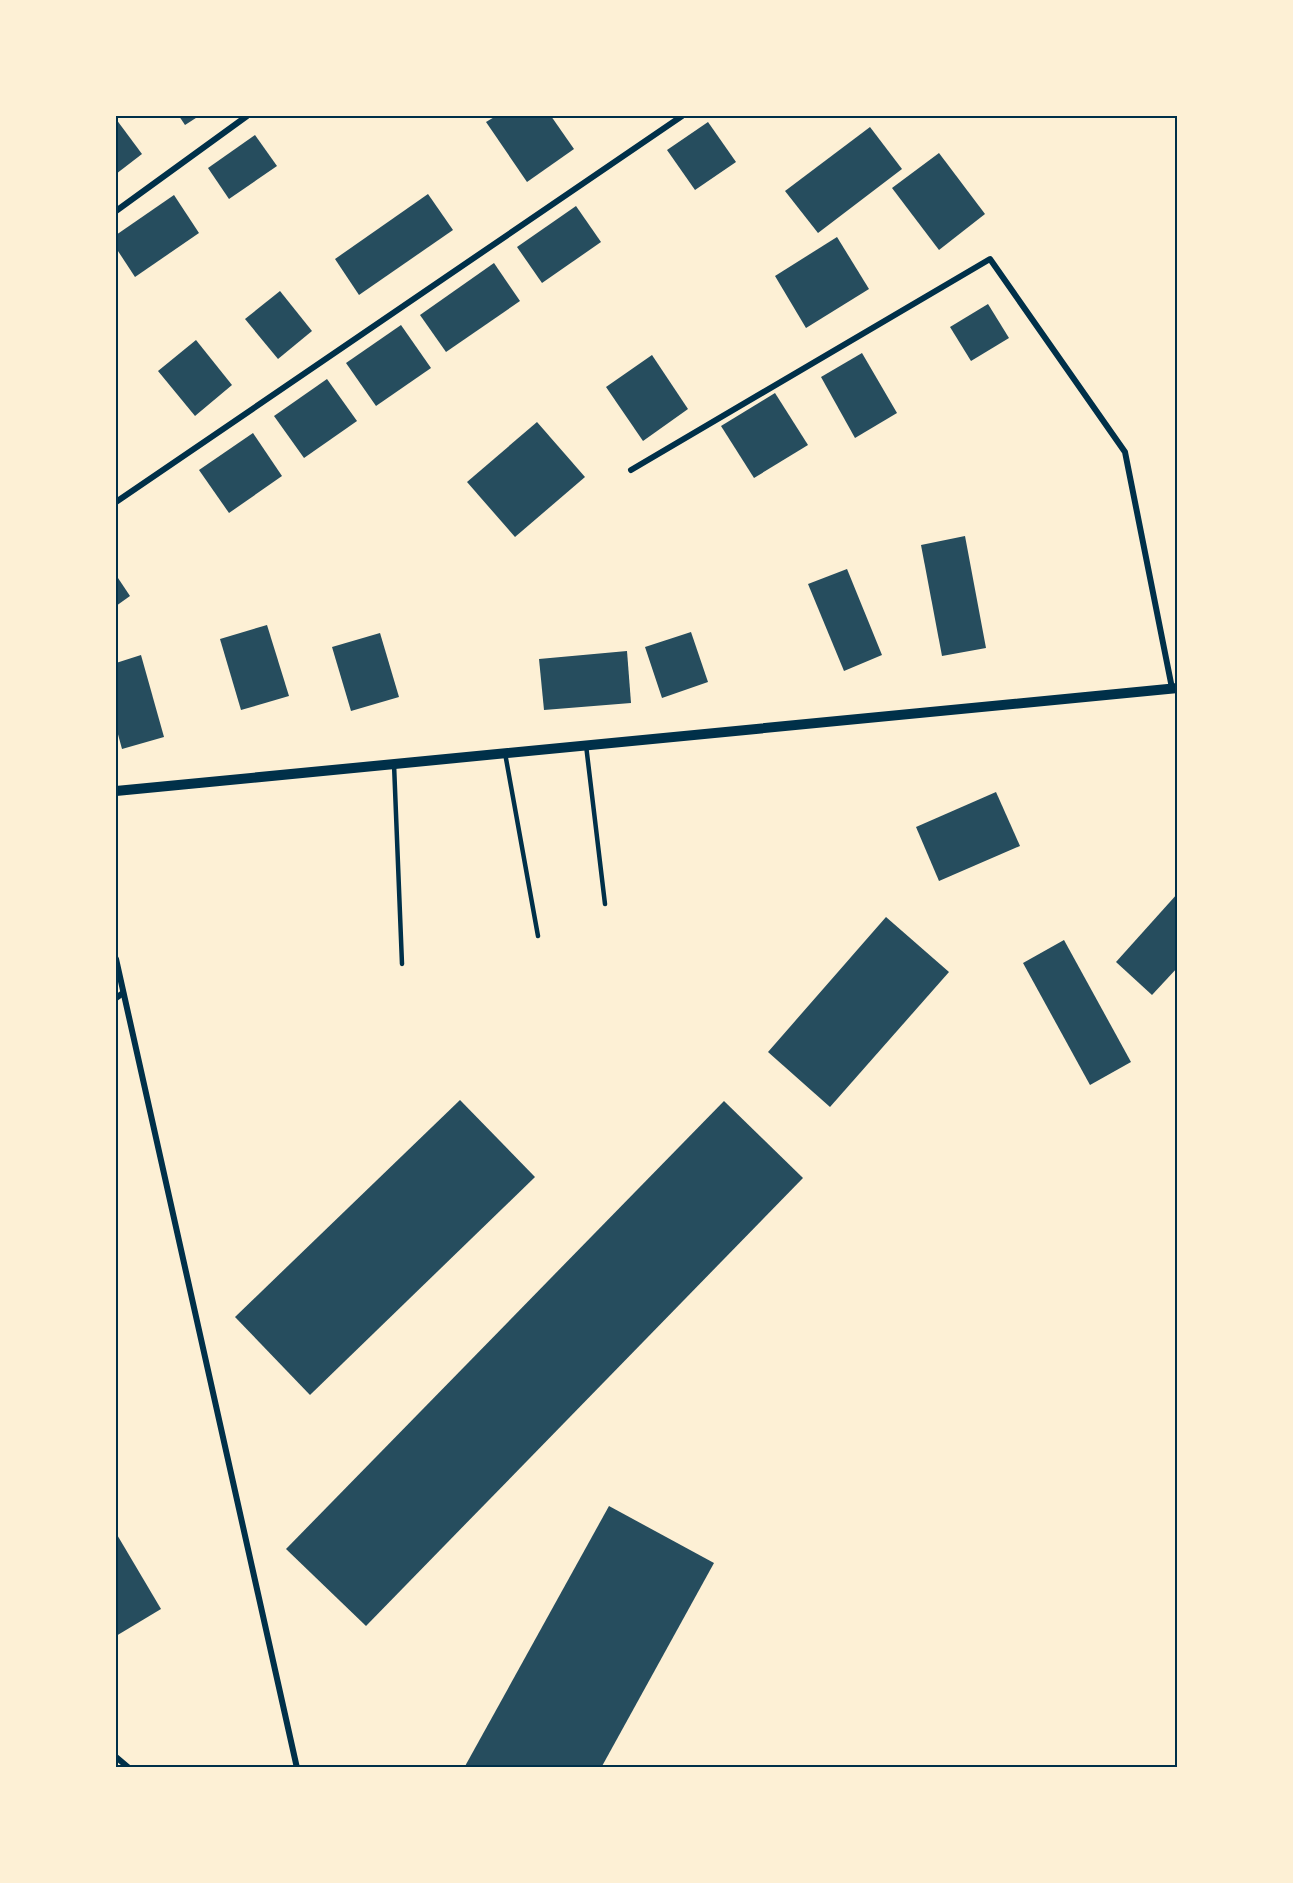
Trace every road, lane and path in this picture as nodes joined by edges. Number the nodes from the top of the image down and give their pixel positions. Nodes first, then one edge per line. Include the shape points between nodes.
1 (247, 116) edge
2 (682, 116) edge
3 (116, 211) edge
4 (631, 470) dead end
5 (116, 502) edge
6 (1175, 688) edge
7 (586, 745) junction
8 (505, 753) junction
9 (394, 764) junction
10 (116, 791) edge
11 (605, 904) dead end
12 (538, 936) dead end
13 (116, 959) edge
14 (402, 964) dead end
15 (123, 993) junction
16 (116, 998) edge
17 (116, 1757) edge
18 (129, 1767) edge
19 (297, 1767) edge

1 - 3 street
2 - 5 street
4 - 6 street via 990,259 1125,452
6 - 7 street
7 - 8 street
7 - 11 lane
8 - 9 street
8 - 12 lane
9 - 10 street
9 - 14 lane
13 - 15 street
15 - 16 street
15 - 19 street
17 - 18 street

